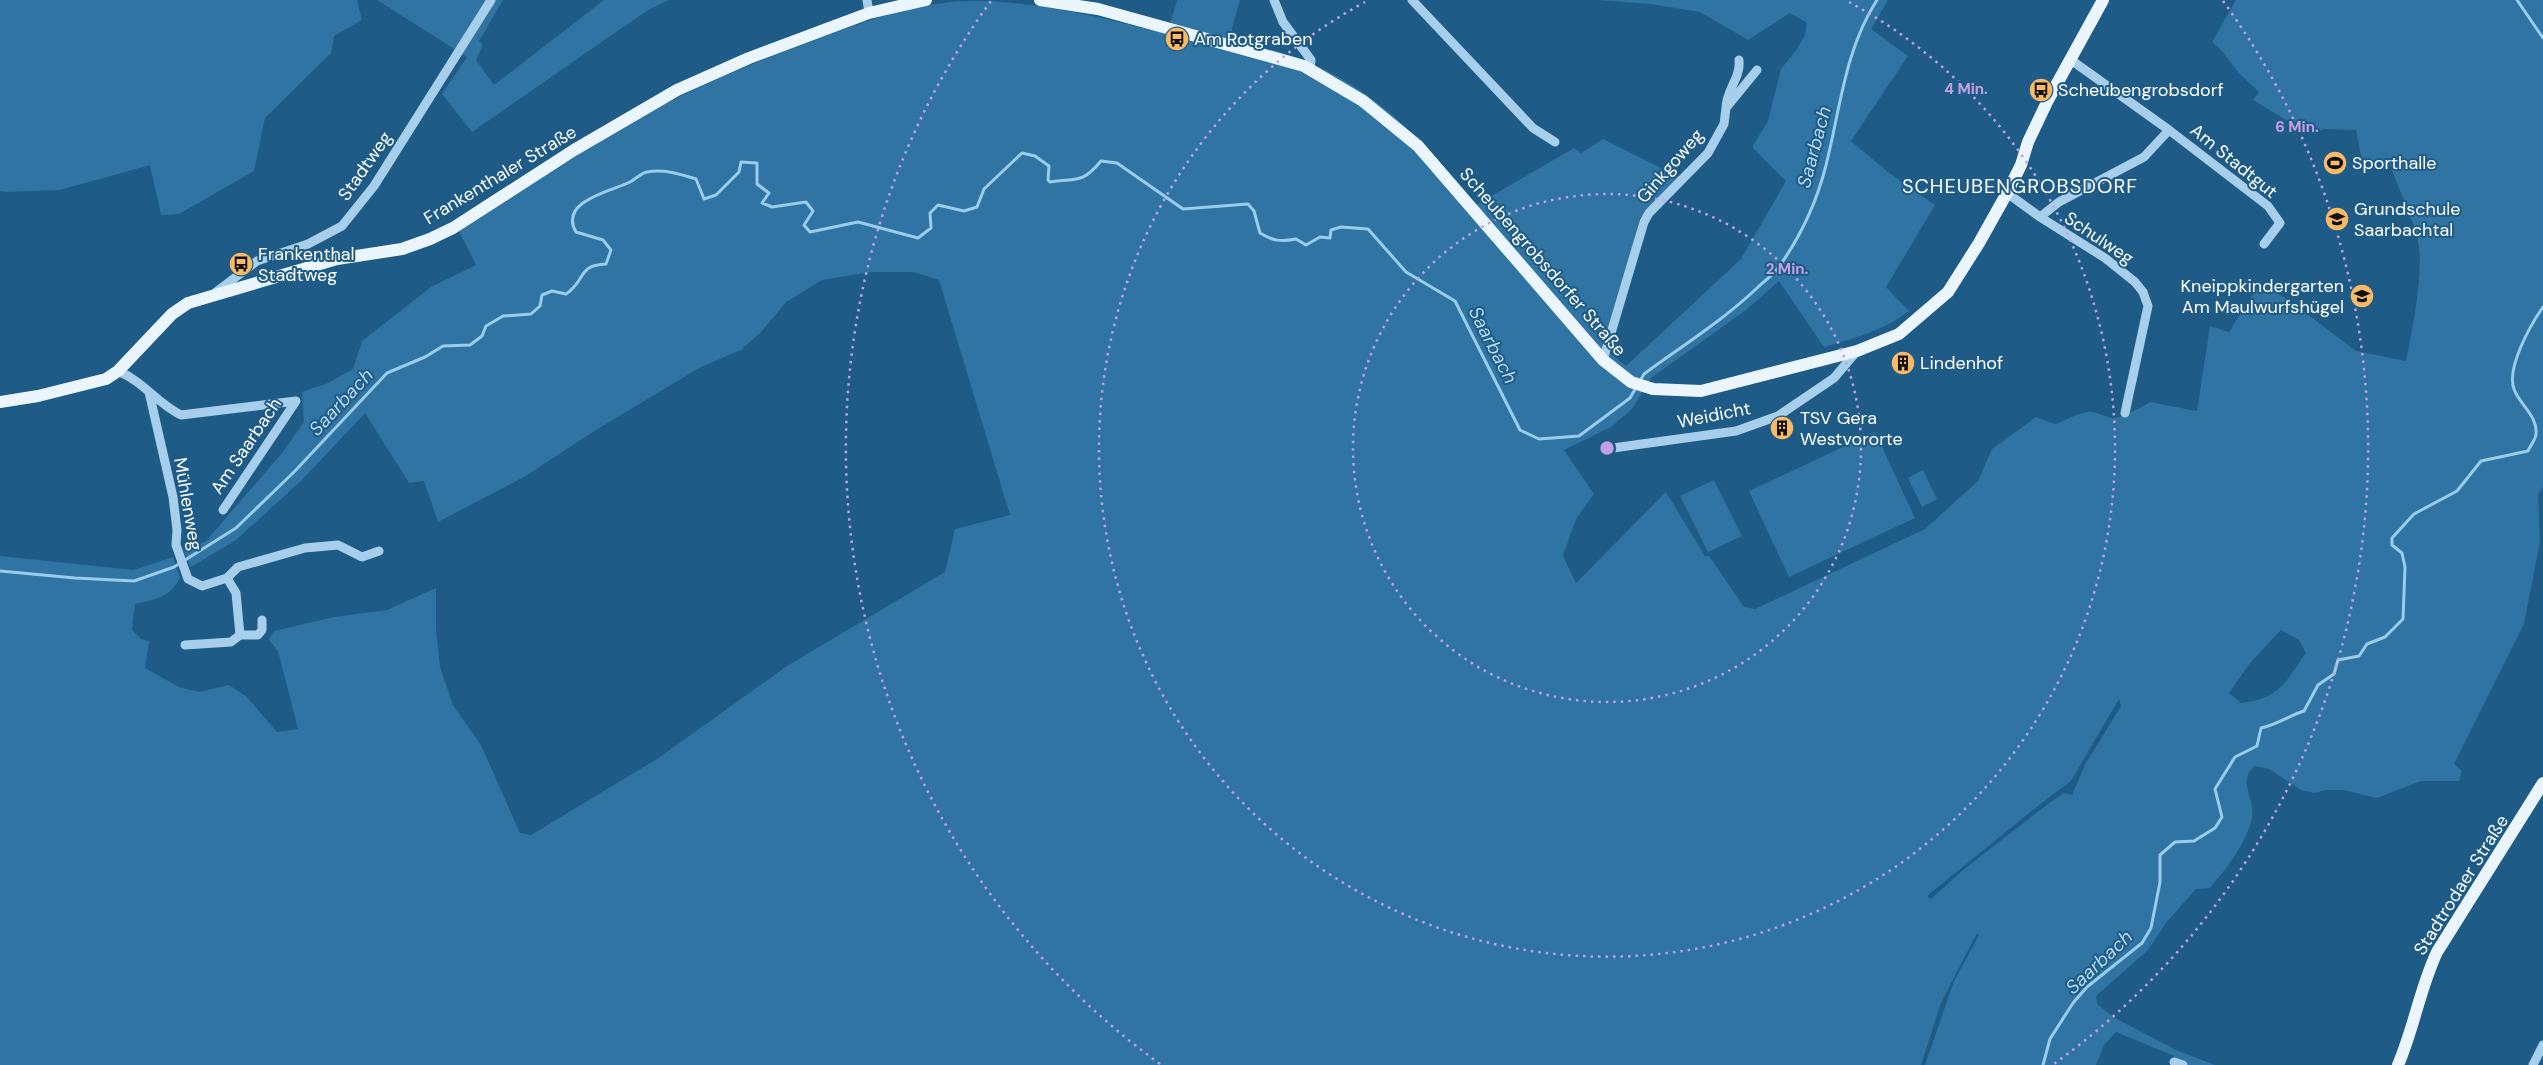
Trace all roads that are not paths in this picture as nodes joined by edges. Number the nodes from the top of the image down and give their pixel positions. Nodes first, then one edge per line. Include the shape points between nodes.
1 (491, 0) edge
2 (926, 0) edge
3 (1040, 0) edge
4 (1274, 0) edge
5 (1412, 0) edge
6 (2103, 0) edge
7 (868, 6) edge
8 (1739, 60) dead end
9 (2071, 60) junction
10 (1310, 69) junction
11 (1757, 70) dead end
12 (1726, 108) junction
13 (2169, 130) junction
14 (1555, 142) dead end
15 (2007, 194) junction
16 (2040, 217) junction
17 (2264, 244) dead end
18 (213, 294) junction
19 (1857, 351) junction
20 (1603, 360) junction
21 (118, 371) junction
22 (149, 392) junction
23 (0, 402) edge
24 (2125, 413) dead end
25 (1613, 448) dead end
26 (223, 510) dead end
27 (379, 551) dead end
28 (227, 578) junction
29 (262, 620) dead end
30 (240, 635) junction
31 (185, 645) dead end
32 (2543, 783) edge
33 (2543, 1044) edge
34 (2398, 1065) edge
35 (2533, 1065) edge

1 - 18 street, Stadtweg via 374,186 342,226 308,244 257,262
2 - 7 main road
3 - 10 main road, Scheubengrobsdorfer Straße via 1098,9
4 - 10 street via 1283,22 1311,60
5 - 14 street via 1533,128
6 - 9 main road, Scheubengrobsdorfer Straße
7 - 18 main road, Frankenthaler Straße via 677,90 430,239 402,249 336,259
8 - 12 street, Ginkgoweg via 1740,68
9 - 13 street, Am Stadtgut
9 - 15 main road, Scheubengrobsdorfer Straße via 2028,142
10 - 20 main road, Scheubengrobsdorfer Straße via 1363,101 1418,146
11 - 12 street, Ginkgoweg
12 - 20 street, Ginkgoweg via 1724,124 1708,153 1644,222
13 - 16 street, Am Stadtgut via 2144,157 2058,202
13 - 17 street, Am Stadtgut via 2268,206 2280,223
15 - 16 street, Schulweg
15 - 19 main road, Scheubengrobsdorfer Straße via 1948,292 1898,334
16 - 24 street, Schulweg via 2105,258 2143,292 2148,306
18 - 21 main road, Frankenthaler Straße via 188,303 172,314
19 - 20 main road, Scheubengrobsdorfer Straße via 1701,391 1654,389 1631,382
19 - 25 street, Weidicht via 1834,378 1771,419 1736,431
21 - 22 street via 140,382
21 - 23 main road, Frankenthaler Straße via 106,379
22 - 26 street, Am Saarbach via 181,415 296,401
22 - 28 street, Mühlenweg via 173,497 176,544 188,579 202,586
27 - 28 street, Mühlenweg via 362,557 338,545 305,548 238,567
28 - 30 street via 236,592
29 - 30 street via 260,634
30 - 31 street via 231,642
32 - 34 main road, Stadtrodaer Straße via 2437,952
33 - 35 street

